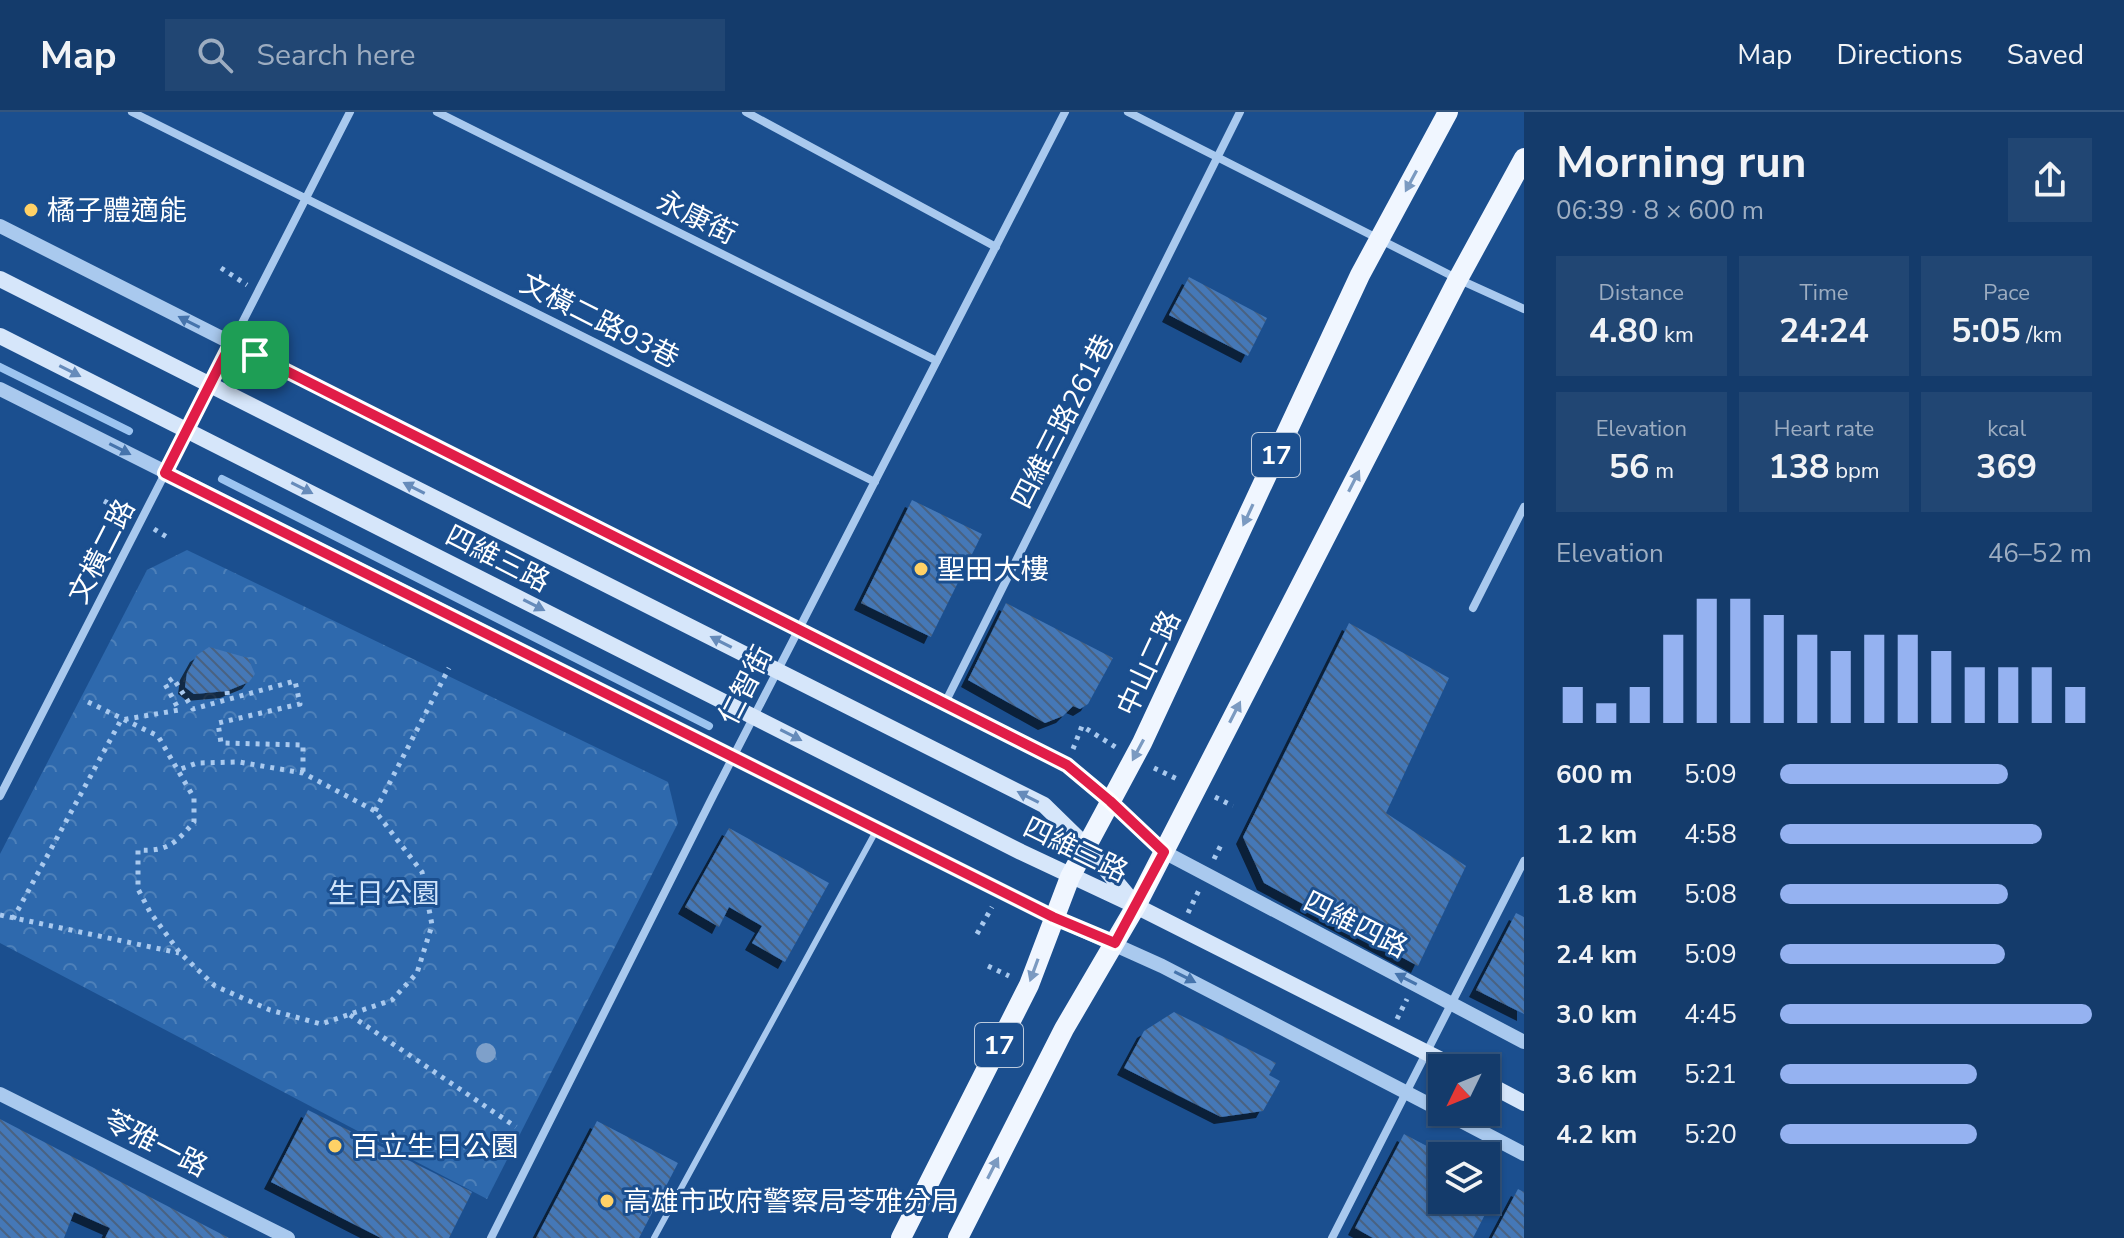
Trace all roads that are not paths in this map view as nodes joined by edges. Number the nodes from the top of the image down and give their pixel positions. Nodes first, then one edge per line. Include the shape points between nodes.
1 (132, 112) edge
2 (350, 112) edge
3 (437, 112) edge
4 (746, 112) edge
5 (1065, 112) edge
6 (1128, 112) edge
7 (1240, 112) edge
8 (1448, 112) edge
9 (1218, 157) junction
10 (1524, 158) edge
11 (306, 197) junction
12 (0, 226) edge
13 (1379, 239) junction
14 (996, 247) junction
15 (0, 279) edge
16 (1458, 279) junction
17 (1524, 309) edge
18 (0, 336) edge
19 (231, 343) junction
20 (937, 361) junction
21 (210, 385) junction
22 (0, 389) edge
23 (187, 430) junction
24 (165, 473) junction
25 (875, 482) junction
26 (1524, 507) edge
27 (1473, 608) dead end
28 (799, 629) junction
29 (777, 671) junction
30 (945, 703) junction
31 (754, 716) junction
32 (733, 756) junction
33 (0, 796) edge
34 (1110, 801) junction
35 (877, 828) junction
36 (1087, 847) junction
37 (1164, 852) junction
38 (1524, 861) edge
39 (1521, 873) edge
40 (1070, 877) junction
41 (1136, 906) junction
42 (1053, 917) junction
43 (1115, 943) junction
44 (1453, 1003) junction
45 (1524, 1042) edge
46 (1427, 1052) junction
47 (1431, 1054) edge
48 (1500, 1090) edge
49 (1407, 1092) junction
50 (0, 1094) edge
51 (1428, 1103) edge
52 (1524, 1103) edge
53 (1471, 1126) edge
54 (1524, 1154) edge
55 (1334, 1237) edge
56 (288, 1238) edge
57 (491, 1238) edge
58 (654, 1238) edge
59 (901, 1238) edge
60 (958, 1238) edge

1 - 11 street, 文橫二路93巷
2 - 11 street, 文橫二路
3 - 20 street, 永康街
4 - 14 street
5 - 14 street, 仁智街
6 - 9 street
7 - 9 street, 四維三路261巷
8 -> 13 main road, 中山二路 / 17
9 - 13 street
9 - 30 street, 四維三路261巷
10 - 16 main road, 17
11 - 19 street, 文橫二路
11 - 25 street, 文橫二路93巷
19 -> 12 street, 四維三路
13 - 16 street
13 -> 34 main road, 中山二路 / 17
14 - 20 street, 仁智街
15 - 21 main road, 四維三路
16 - 17 street
37 -> 16 main road, 17
18 -> 23 main road, 四維三路
19 - 21 street, 文橫二路
19 - 28 street, 四維三路
20 - 25 street, 仁智街
21 - 23 street, 文橫二路
29 -> 21 main road, 四維三路
22 -> 24 street
23 - 24 street, 文橫二路
23 -> 31 main road, 四維三路
24 - 32 street
24 - 33 street, 文橫二路
25 - 28 street, 仁智街
26 - 27 street
28 - 29 street, 仁智街
28 - 30 street, 四維三路
29 - 31 street, 仁智街
36 -> 29 main road, 四維三路 via 1044,805
30 - 34 street, 四維三路 via 1067,765
31 - 32 street, 仁智街
31 -> 40 main road, 四維三路
32 - 35 street
32 - 57 street, 仁智街
34 - 36 main road, 中山二路 / 17
34 - 37 street, 四維三路
35 - 42 street
35 - 58 lane
36 - 40 main road, 中山二路 / 17
36 - 41 main road, 四維三路
37 - 41 main road, 17
44 -> 37 street, 四維四路
38 - 39 street
39 - 44 street
40 - 41 main road, 四維三路
40 - 42 main road, 中山二路 / 17
41 - 43 main road, 17
41 - 46 main road
42 - 43 street
42 -> 59 main road, 中山二路 / 17 via 1029,985
43 -> 49 street
60 -> 43 main road, 17 via 1064,1029
44 - 45 street, 四維四路
44 - 46 street
46 - 47 main road
46 - 49 street
48 - 52 main road
49 - 51 street
49 - 55 street
50 - 56 street, 苓雅一路
53 - 54 street

